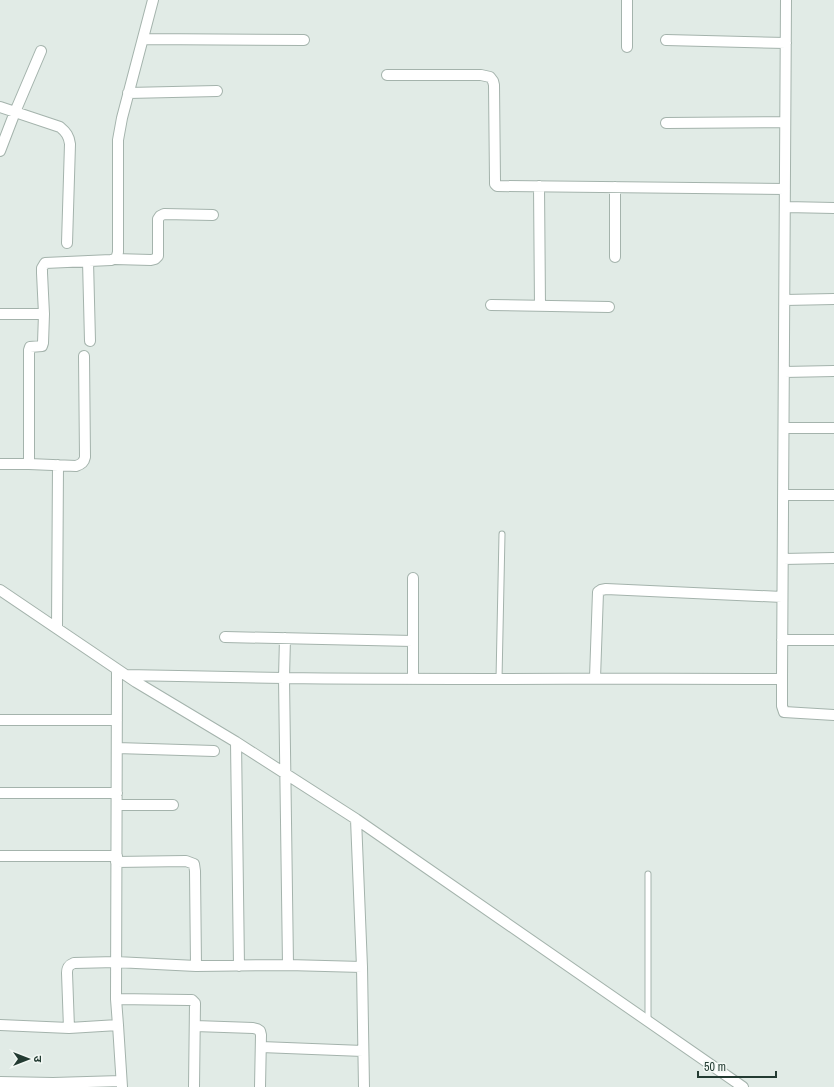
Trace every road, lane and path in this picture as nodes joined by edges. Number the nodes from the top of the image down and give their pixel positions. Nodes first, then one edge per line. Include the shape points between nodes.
1 (153, 0) edge
2 (627, 0) edge
3 (786, 0) edge
4 (143, 39) junction
5 (304, 40) dead end
6 (666, 40) dead end
7 (786, 43) junction
8 (627, 47) dead end
9 (41, 51) dead end
10 (387, 75) dead end
11 (217, 92) dead end
12 (128, 93) junction
13 (0, 107) edge
14 (15, 112) junction
15 (785, 122) junction
16 (666, 123) dead end
17 (0, 151) edge
18 (539, 186) junction
19 (615, 187) junction
20 (785, 189) junction
21 (786, 207) junction
22 (834, 208) edge
23 (212, 215) dead end
24 (67, 243) dead end
25 (615, 257) dead end
26 (115, 259) junction
27 (88, 261) junction
28 (834, 299) edge
29 (785, 300) junction
30 (491, 305) dead end
31 (540, 306) junction
32 (609, 307) dead end
33 (0, 314) edge
34 (44, 314) junction
35 (90, 341) dead end
36 (84, 356) dead end
37 (834, 371) edge
38 (784, 372) junction
39 (784, 428) junction
40 (834, 428) edge
41 (0, 464) edge
42 (29, 464) junction
43 (58, 465) junction
44 (783, 495) junction
45 (834, 495) edge
46 (502, 534) dead end
47 (834, 558) edge
48 (783, 559) junction
49 (413, 578) dead end
50 (0, 590) edge
51 (782, 597) junction
52 (57, 628) junction
53 (225, 637) dead end
54 (284, 638) junction
55 (782, 640) junction
56 (834, 640) edge
57 (413, 641) junction
58 (117, 669) junction
59 (126, 675) junction
60 (284, 678) junction
61 (595, 678) junction
62 (499, 679) junction
63 (782, 679) junction
64 (413, 680) junction
65 (834, 715) edge
66 (0, 720) edge
67 (117, 720) junction
68 (236, 742) junction
69 (117, 748) junction
70 (214, 751) dead end
71 (284, 773) junction
72 (0, 792) edge
73 (117, 792) junction
74 (117, 805) junction
75 (173, 805) dead end
76 (356, 819) junction
77 (0, 856) edge
78 (117, 859) junction
79 (648, 874) dead end
80 (116, 962) junction
81 (288, 965) junction
82 (196, 966) junction
83 (239, 966) junction
84 (362, 967) junction
85 (116, 998) junction
86 (648, 1021) junction
87 (0, 1025) edge
88 (118, 1025) junction
89 (195, 1026) junction
90 (69, 1028) junction
91 (261, 1047) junction
92 (363, 1051) junction
93 (0, 1082) edge
94 (121, 1084) edge
95 (53, 1085) edge
96 (194, 1087) edge
97 (260, 1087) edge
98 (364, 1087) edge
99 (743, 1087) edge

1 - 4 street
2 - 8 street
3 - 7 street
4 - 5 street
4 - 12 street
6 - 7 street
7 - 15 street
9 - 14 street
10 - 18 street via 490,77 494,85 495,184
11 - 12 street
12 - 26 street via 118,140 118,252
13 - 14 street
14 - 17 street
14 - 24 street via 60,127 69,136
15 - 16 street
15 - 20 street
18 - 19 street
18 - 31 street
19 - 20 street
19 - 25 street
20 - 21 street
21 - 22 street
21 - 29 street
23 - 26 street via 164,214 158,219 158,256 155,259
26 - 27 street
27 - 34 street via 43,265
27 - 35 street
28 - 29 street
29 - 38 street
30 - 31 street
31 - 32 street
33 - 34 street
34 - 42 street via 42,346 30,347 29,350
36 - 43 street via 84,462 76,466
37 - 38 street
38 - 39 street
39 - 40 street
39 - 44 street
41 - 42 street
42 - 43 street
43 - 52 street
44 - 45 street
44 - 48 street
46 - 62 lane
47 - 48 street
48 - 51 street
49 - 57 street
50 - 52 street
51 - 55 street
51 - 61 street via 601,590 598,592
52 - 58 street
53 - 54 street
54 - 57 street
54 - 60 street
55 - 56 street
55 - 63 street
57 - 64 street
58 - 59 street
58 - 67 street
59 - 60 street
59 - 68 street
60 - 64 street
60 - 71 street
61 - 62 street
61 - 63 street
62 - 64 street
63 - 65 street via 784,712
66 - 67 street
67 - 69 street
68 - 71 street
68 - 83 street
69 - 70 street
69 - 73 street
71 - 76 street
71 - 81 street
72 - 73 street
73 - 74 street
74 - 75 street
74 - 78 street
76 - 84 street
76 - 86 street
77 - 78 street
78 - 80 street
78 - 82 street via 186,860 194,864
79 - 86 lane
80 - 82 street
80 - 85 street
80 - 90 street via 74,963 67,967
81 - 83 street
81 - 84 street
82 - 83 street
84 - 92 street
85 - 88 street
85 - 89 street via 192,1000 195,1003
86 - 99 street
87 - 90 street
88 - 90 street
88 - 94 street
89 - 91 street via 257,1029 261,1035
89 - 96 street
91 - 92 street
91 - 97 street
92 - 98 street
93 - 95 street
94 - 95 street

